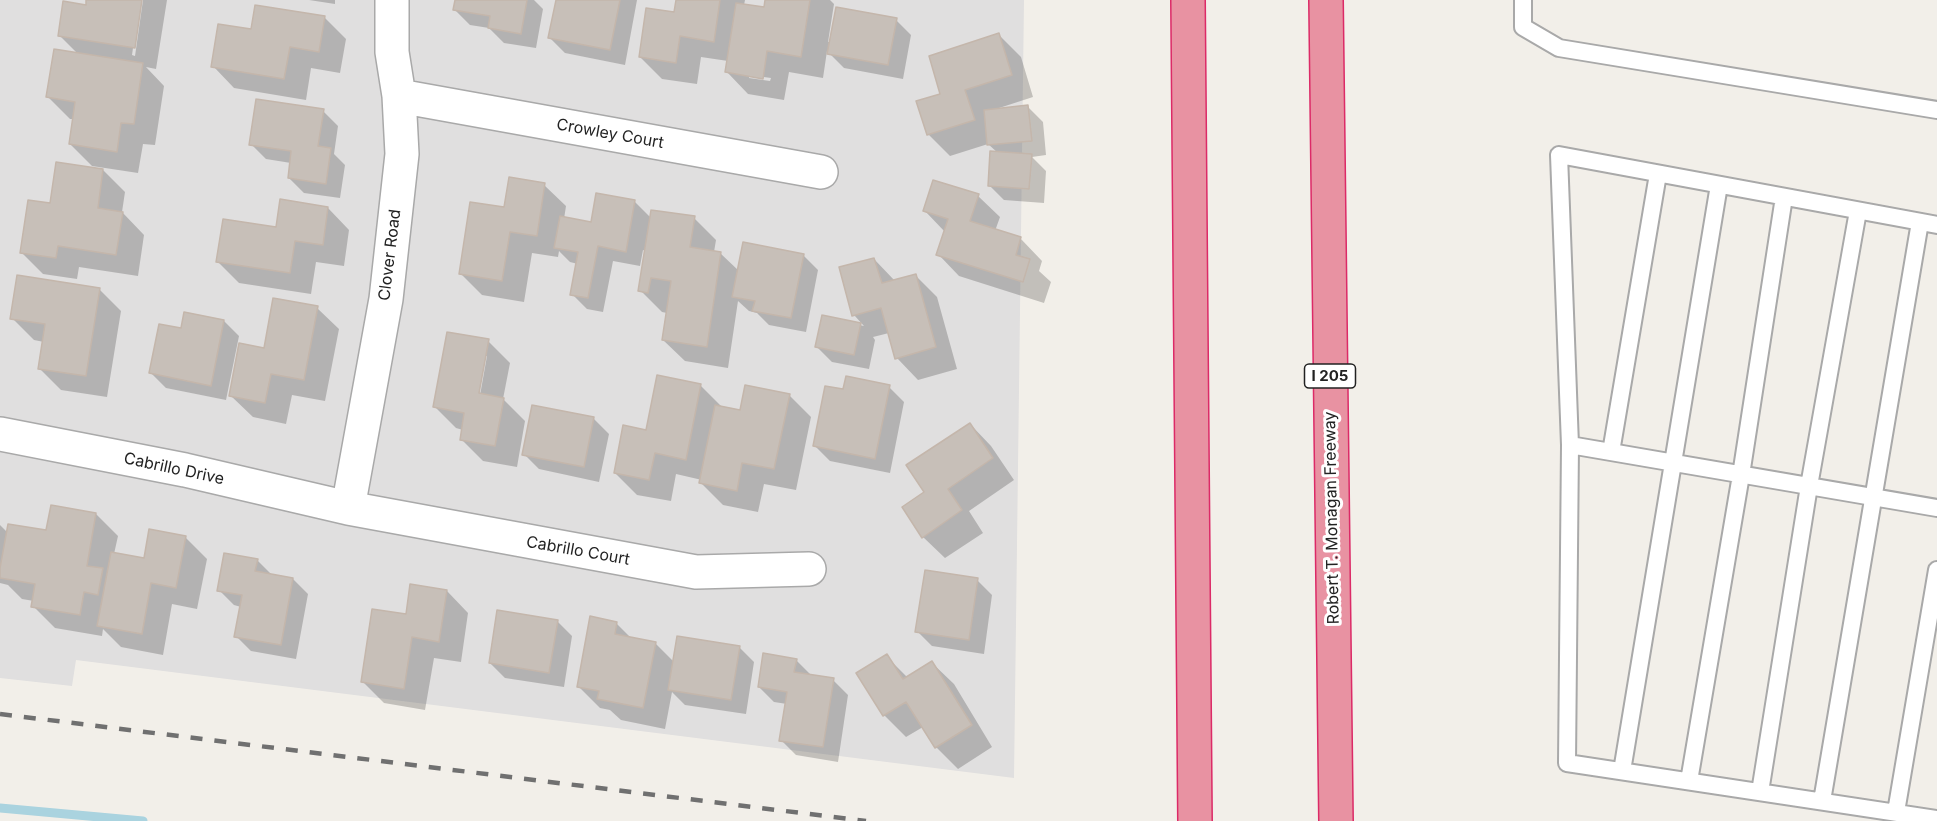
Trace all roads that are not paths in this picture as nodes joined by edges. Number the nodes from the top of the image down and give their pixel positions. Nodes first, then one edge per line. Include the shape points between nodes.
1 (392, 0) edge
2 (1188, 0) edge
3 (1326, 0) edge
4 (1523, 0) edge
5 (399, 96) junction
6 (1937, 110) edge
7 (821, 172) dead end
8 (1658, 174) junction
9 (1719, 185) junction
10 (1784, 197) junction
11 (1858, 211) junction
12 (1920, 222) junction
13 (1937, 225) edge
14 (0, 434) edge
15 (1570, 445) junction
16 (1611, 452) junction
17 (1672, 462) junction
18 (1741, 475) junction
19 (1809, 486) junction
20 (1874, 498) junction
21 (348, 508) junction
22 (1937, 508) edge
23 (809, 569) dead end
24 (1937, 570) edge
25 (1622, 771) junction
26 (1689, 781) junction
27 (1760, 792) junction
28 (1822, 801) junction
29 (1896, 812) junction
30 (1937, 819) edge
31 (1195, 821) edge
32 (1336, 821) edge

1 - 5 street, Clover Road via 392,52
2 - 31 highway
3 - 32 highway, Robert T. Monagan Freeway / I 205
4 - 6 lane via 1523,27 1558,48
5 - 7 street, Crowley Court
5 - 21 street, Clover Road via 402,154 386,299
8 - 9 lane
8 - 15 lane via 1559,155
8 - 16 lane
9 - 10 lane
9 - 17 lane
10 - 11 lane
10 - 18 lane
11 - 12 lane
11 - 19 lane
12 - 13 lane
12 - 20 lane
14 - 21 street, Cabrillo Drive via 185,470
15 - 16 lane
15 - 25 lane via 1567,763
16 - 17 lane
17 - 18 lane
17 - 25 lane
18 - 19 lane
18 - 26 lane
19 - 20 lane
19 - 27 lane
20 - 22 lane
20 - 28 lane
21 - 23 street, Cabrillo Court via 696,572
24 - 29 lane
25 - 26 lane
26 - 27 lane
27 - 28 lane
28 - 29 lane
29 - 30 lane

